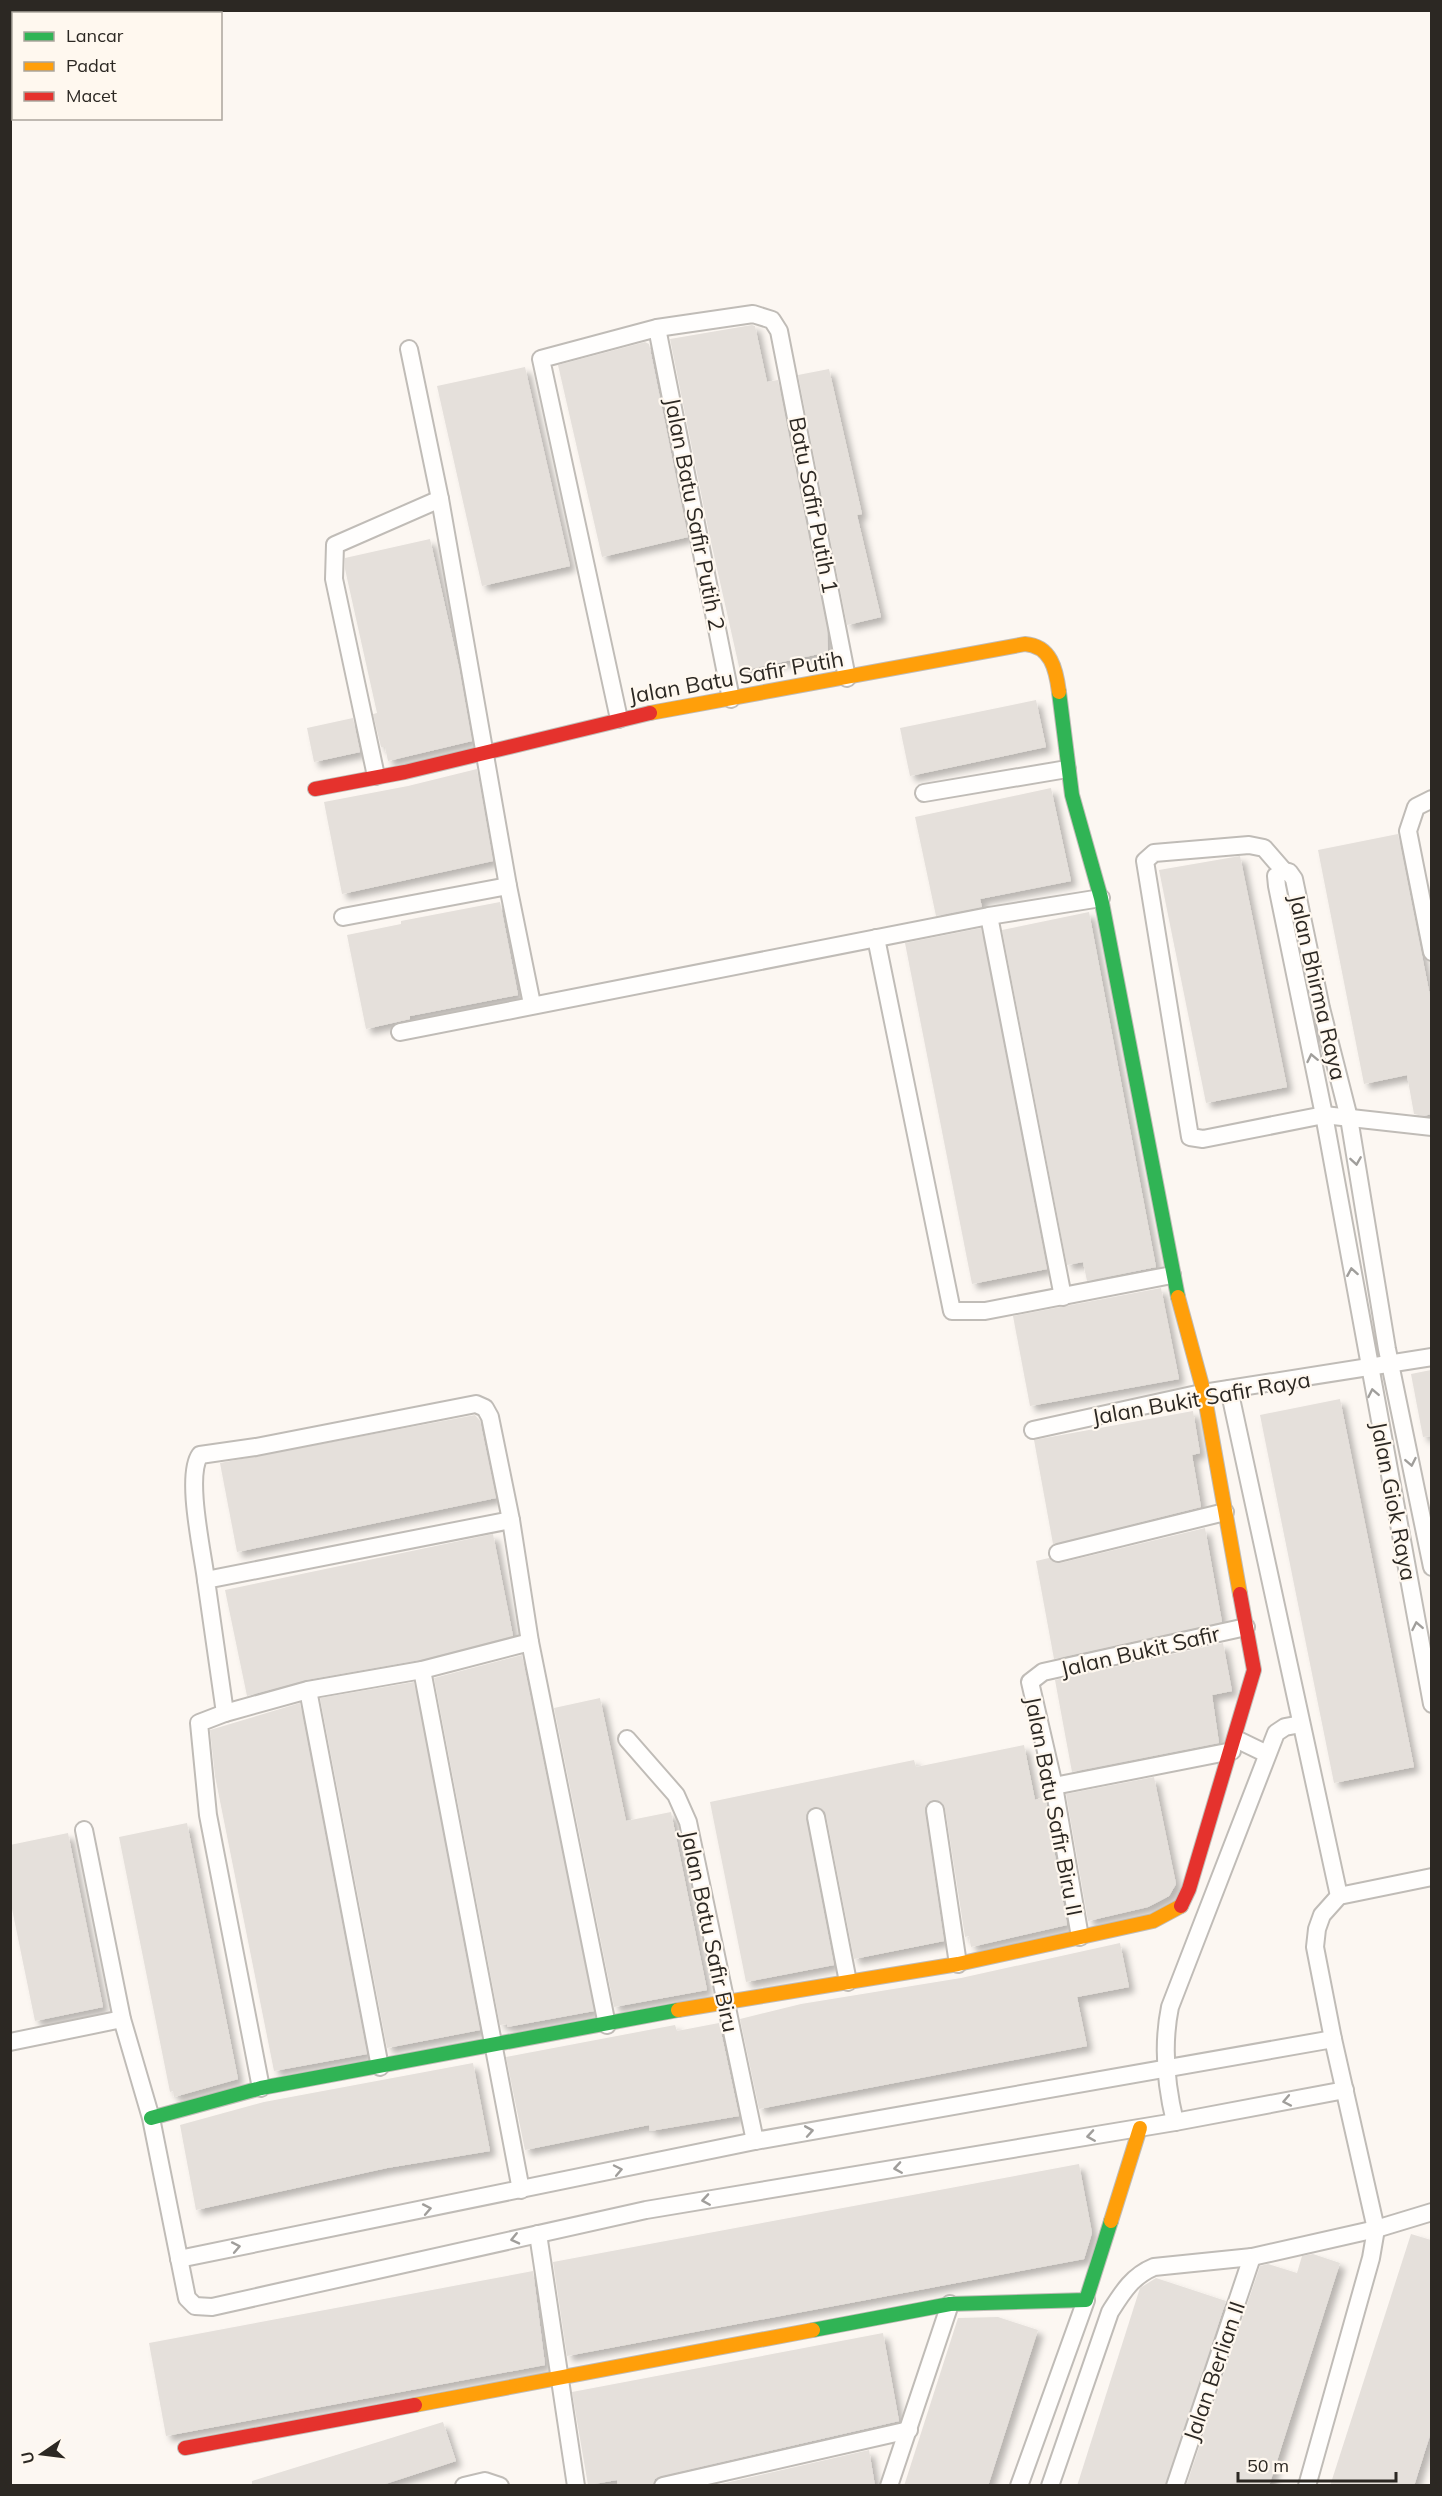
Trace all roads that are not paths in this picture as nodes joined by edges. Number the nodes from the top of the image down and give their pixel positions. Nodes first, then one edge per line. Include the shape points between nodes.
1 (657, 328) junction
2 (410, 349) dead end
3 (440, 499) junction
4 (847, 678) junction
5 (731, 699) junction
6 (619, 719) junction
7 (487, 752) junction
8 (1067, 769) junction
9 (376, 776) junction
10 (315, 789) dead end
11 (924, 793) dead end
12 (1431, 799) edge
13 (1284, 871) junction
14 (508, 886) junction
15 (1101, 898) junction
16 (988, 916) junction
17 (342, 917) dead end
18 (876, 938) junction
19 (1431, 952) edge
20 (532, 1004) junction
21 (400, 1032) dead end
22 (1324, 1115) junction
23 (1349, 1118) junction
24 (1431, 1127) edge
25 (1172, 1275) junction
26 (1063, 1297) junction
27 (1431, 1357) edge
28 (1392, 1363) junction
29 (1369, 1369) junction
30 (1217, 1391) junction
31 (1033, 1430) dead end
32 (1225, 1512) junction
33 (511, 1520) junction
34 (1058, 1553) dead end
35 (1431, 1567) edge
36 (206, 1580) junction
37 (1246, 1627) junction
38 (530, 1642) junction
39 (422, 1670) junction
40 (1035, 1676) joint
41 (308, 1690) junction
42 (1431, 1704) edge
43 (225, 1713) junction
44 (1301, 1724) junction
45 (627, 1739) dead end
46 (1236, 1744) junction
47 (1264, 1753) junction
48 (1054, 1786) junction
49 (934, 1810) dead end
50 (816, 1817) dead end
51 (84, 1830) dead end
52 (1431, 1877) edge
53 (1339, 1896) junction
54 (1080, 1937) junction
55 (958, 1964) junction
56 (848, 1982) junction
57 (725, 2001) junction
58 (122, 2019) junction
59 (607, 2025) junction
60 (11, 2036) edge
61 (1333, 2039) junction
62 (492, 2044) junction
63 (380, 2067) junction
64 (1166, 2074) junction
65 (261, 2088) junction
66 (1345, 2090) junction
67 (1171, 2117) junction
68 (151, 2118) junction
69 (1144, 2128) junction
70 (755, 2141) junction
71 (521, 2190) junction
72 (1431, 2212) edge
73 (1376, 2229) junction
74 (538, 2234) junction
75 (1252, 2257) junction
76 (178, 2259) junction
77 (1086, 2300) junction
78 (950, 2304) junction
79 (558, 2376) junction
80 (909, 2430) junction
81 (185, 2448) dead end
82 (464, 2486) edge
83 (500, 2486) edge
84 (576, 2486) edge
85 (663, 2486) edge
86 (889, 2486) edge
87 (1019, 2486) edge
88 (1050, 2486) edge
89 (1175, 2486) edge
90 (1307, 2486) edge

1 - 4 street, Batu Safir Putih 1 via 753,314 772,320 779,331
1 - 5 street, Jalan Batu Safir Putih 2
1 - 6 street via 541,359
2 - 3 street
3 - 7 street
3 - 9 street via 335,545 334,579
4 - 5 street, Jalan Batu Safir Putih
4 - 8 street, Jalan Batu Safir Putih via 1036,645 1056,669
5 - 6 street, Jalan Batu Safir Putih
6 - 7 street, Jalan Batu Safir Putih
7 - 9 street, Jalan Batu Safir Putih
7 - 14 street
8 - 11 street
8 - 15 street
9 - 10 street, Jalan Batu Safir Putih
12 - 19 street via 1416,807 1408,831
22 -> 13 street, Jalan Bhirma Raya via 1277,886 1276,876
13 - 22 street via 1264,848 1249,845 1154,852 1145,861 1190,1137 1203,1139
13 - 23 street, Jalan Bhirma Raya via 1294,879
14 - 17 street
14 - 20 street
15 - 16 street
15 - 25 street
16 - 18 street
16 - 26 street
18 - 20 street
18 - 26 street via 952,1311 985,1311
20 - 21 street
22 - 23 street
29 -> 22 street, Jalan Bhirma Raya
23 - 24 street
23 -> 28 street, Jalan Bhirma Raya
25 - 26 street
25 - 30 street
27 - 28 street, Jalan Bukit Safir Raya
28 - 29 street, Jalan Bukit Safir Raya
28 -> 35 street, Jalan Giok Raya
29 - 30 street, Jalan Bukit Safir Raya
42 -> 29 street, Jalan Giok Raya
30 - 31 street, Jalan Bukit Safir Raya
30 - 32 street
30 - 44 street
32 - 34 street
32 - 37 street
33 - 36 street
33 - 36 street via 490,1417 485,1408 476,1404 256,1447 203,1453 196,1462 194,1490
33 - 38 street
36 - 43 street
37 - 40 street, Jalan Bukit Safir
37 - 46 street via 1254,1670
38 - 39 street
38 - 59 street
39 - 41 street
39 - 62 street
40 - 48 street, Jalan Batu Safir Biru II via 1030,1682
41 - 43 street
41 - 63 street
43 - 65 street via 201,1721 200,1736 208,1815
44 - 47 street via 1276,1733
44 - 53 street
45 - 57 street, Jalan Batu Safir Biru via 676,1795 684,1810
46 - 47 street
46 - 48 street
46 - 54 street via 1180,1907 1153,1921
47 - 64 street via 1170,2007
48 - 54 street, Jalan Batu Safir Biru II
49 - 55 street
50 - 56 street
51 - 58 street
52 - 53 street
53 - 61 street via 1322,1915 1315,1947
54 - 55 street
55 - 56 street
56 - 57 street
57 - 59 street
57 - 70 street, Jalan Batu Safir Biru
58 - 60 street
58 - 68 street
59 - 62 street
61 - 64 street
61 - 66 street
62 - 63 street
62 - 71 street
63 - 65 street
64 - 67 street
70 -> 64 street
65 - 68 street
66 -> 67 street
66 - 73 street
67 - 69 street
68 - 76 street
69 -> 74 street via 646,2210
69 - 77 street
71 -> 70 street
76 -> 71 street
72 - 73 street
73 - 75 street
73 - 90 street
74 -> 76 street via 212,2307 195,2306 187,2298
74 - 79 street
75 - 88 street via 1154,2267 1125,2287 1110,2312
75 - 89 street, Jalan Berlian II
77 - 78 street
77 - 87 street
78 - 79 street
78 - 80 street
79 - 81 street
79 - 84 street
80 - 85 street
80 - 86 street
82 - 83 street via 485,2481

